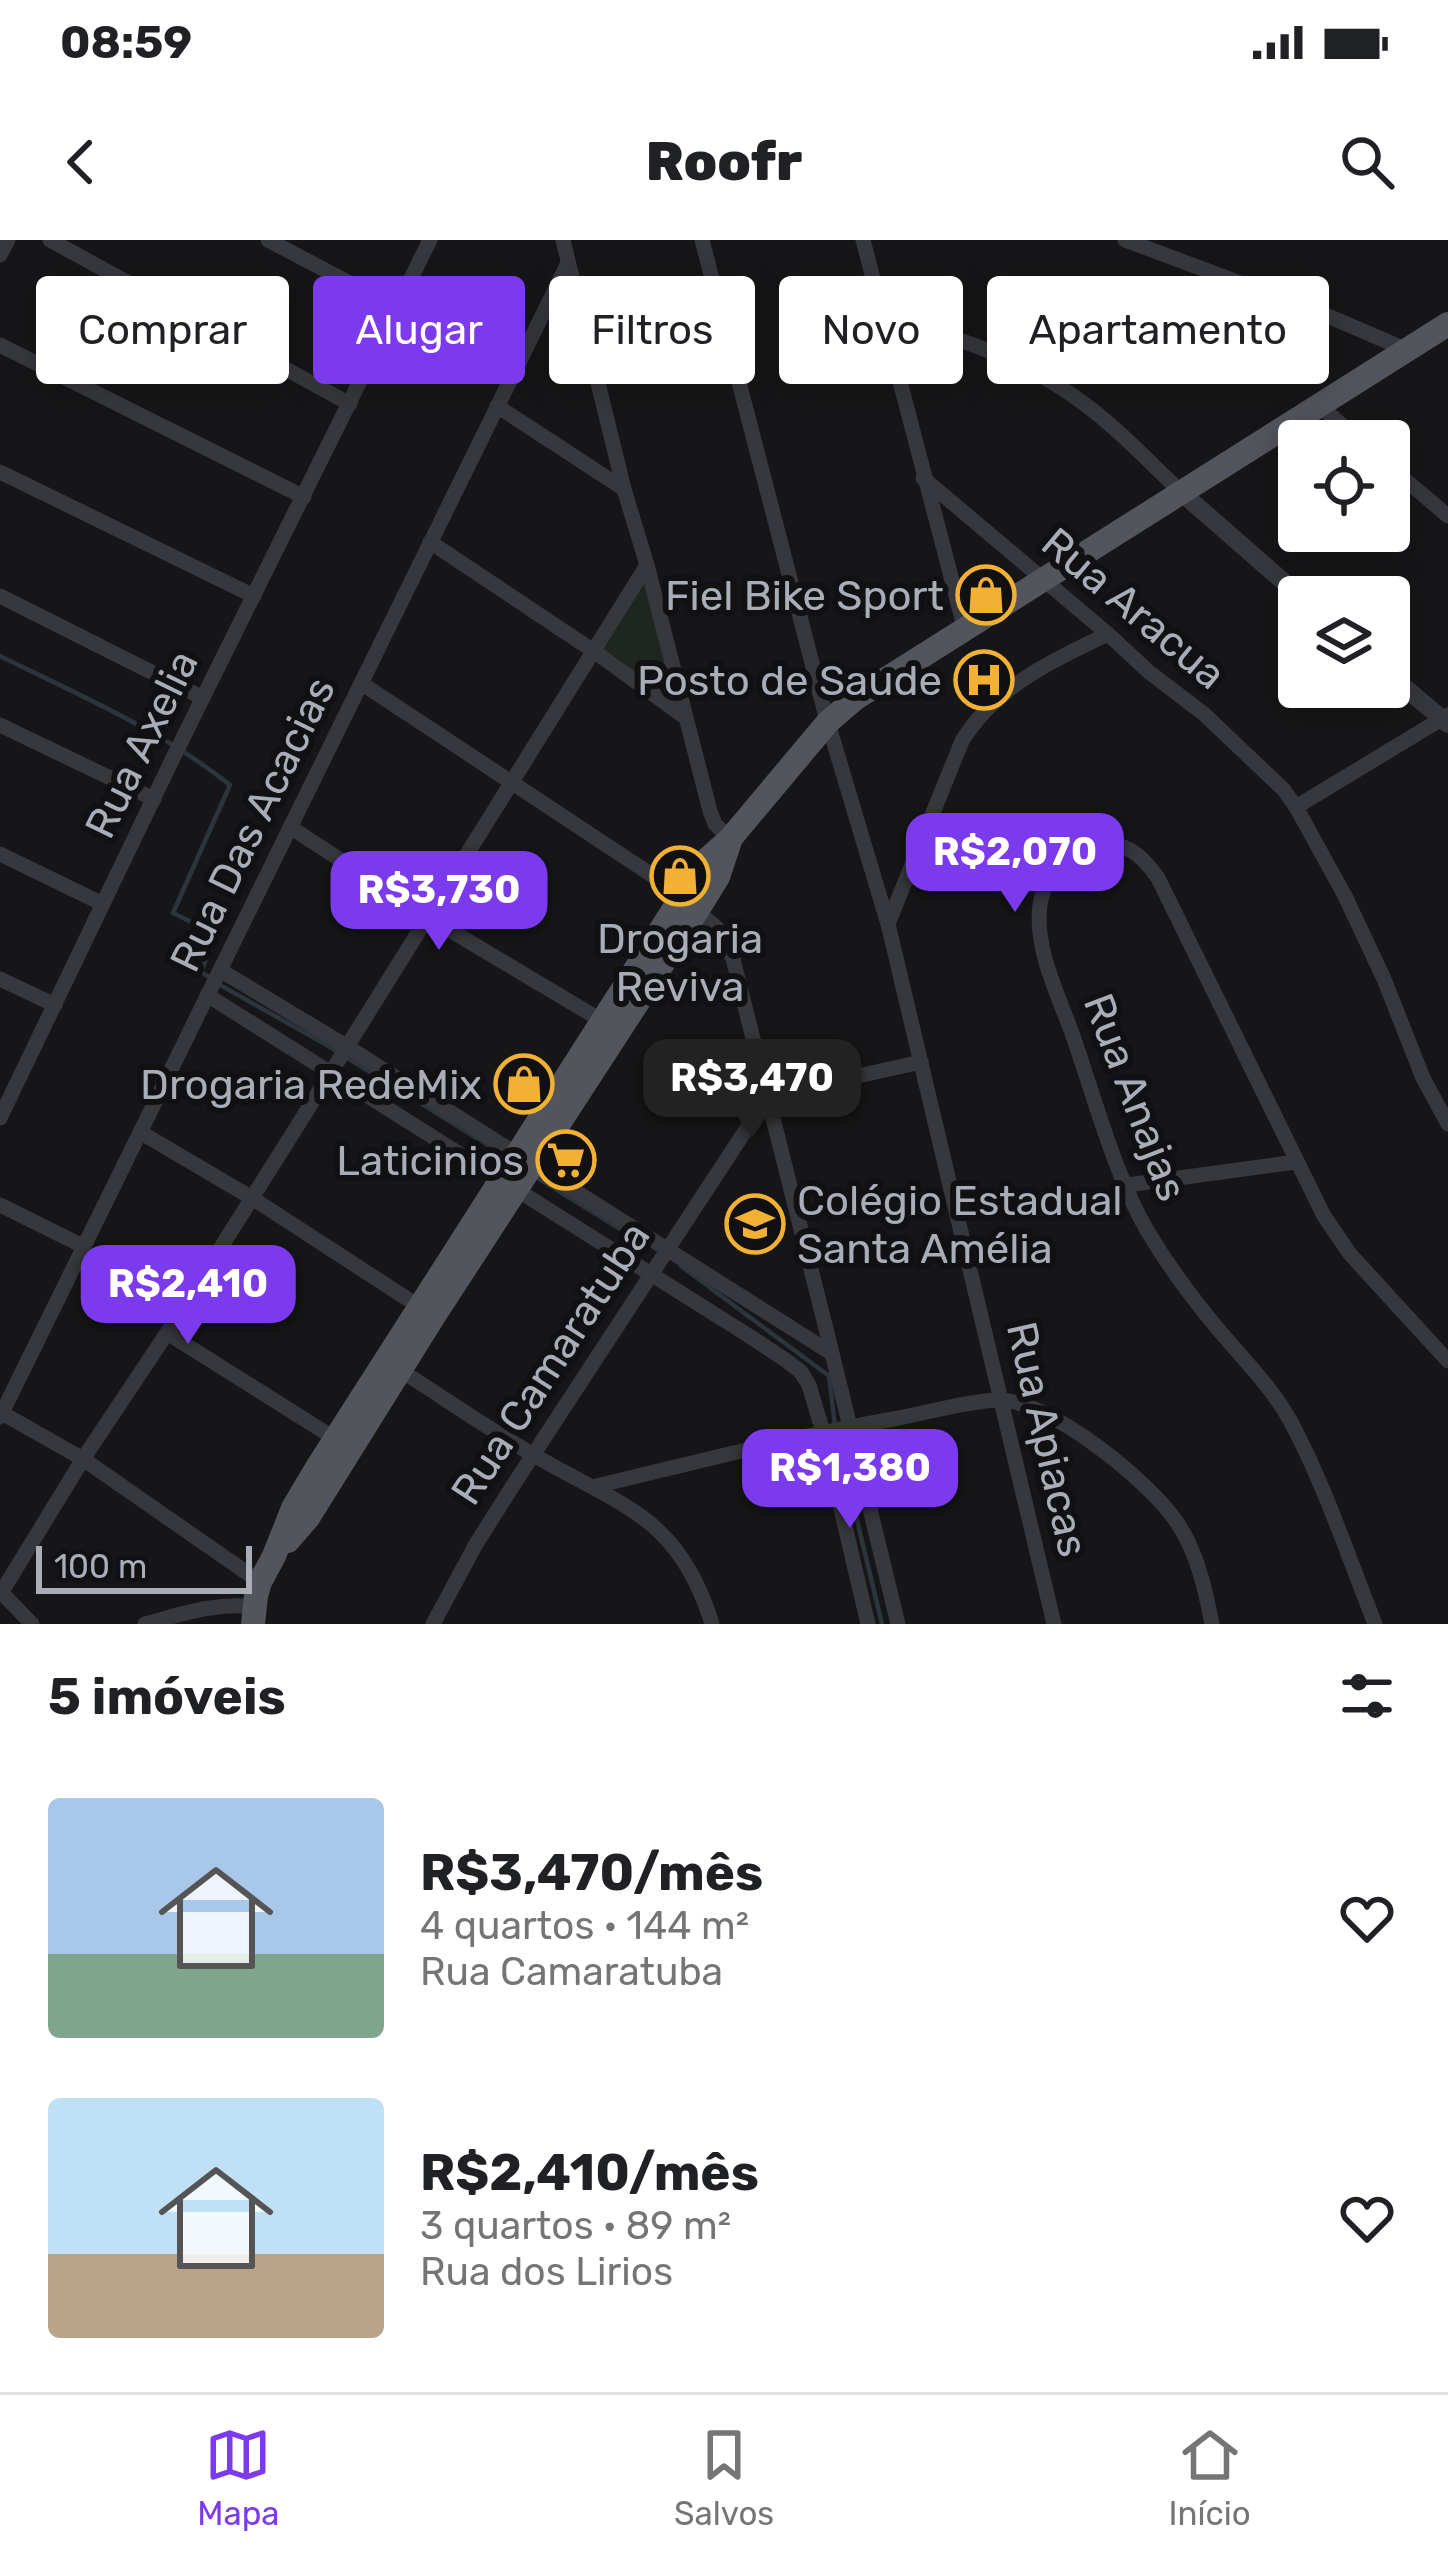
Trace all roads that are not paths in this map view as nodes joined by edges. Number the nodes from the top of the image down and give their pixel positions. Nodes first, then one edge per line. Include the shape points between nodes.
1 (8, 240) edge
2 (50, 240) edge
3 (268, 240) edge
4 (430, 240) edge
5 (562, 240) edge
6 (702, 240) edge
7 (862, 240) edge
8 (1125, 240) edge
9 (0, 255) edge
10 (568, 263) junction
11 (335, 276) edge
12 (411, 276) edge
13 (872, 276) edge
14 (1448, 324) edge
15 (963, 341) edge
16 (0, 345) edge
17 (1408, 351) junction
18 (359, 384) edge
19 (900, 384) edge
20 (350, 404) junction
21 (497, 406) junction
22 (1319, 406) junction
23 (1335, 420) edge
24 (0, 472) edge
25 (923, 478) junction
26 (1410, 484) edge
27 (624, 489) junction
28 (1182, 493) junction
29 (304, 496) junction
30 (1448, 516) edge
31 (430, 542) junction
32 (647, 565) junction
33 (1278, 577) edge
34 (1044, 580) junction
35 (0, 596) edge
36 (254, 596) junction
37 (965, 630) junction
38 (1108, 634) junction
39 (595, 652) junction
40 (361, 683) junction
41 (1410, 691) edge
42 (203, 698) junction
43 (827, 717) junction
44 (686, 718) junction
45 (1446, 719) edge
46 (0, 725) edge
47 (512, 784) junction
48 (154, 799) junction
49 (1296, 807) junction
50 (290, 827) junction
51 (730, 839) junction
52 (0, 854) edge
53 (690, 903) junction
54 (103, 904) junction
55 (428, 917) junction
56 (888, 924) junction
57 (220, 970) junction
58 (0, 979) edge
59 (207, 995) junction
60 (55, 1005) junction
61 (611, 1026) junction
62 (346, 1046) junction
63 (921, 1062) junction
64 (330, 1074) junction
65 (768, 1096) junction
66 (0, 1118) edge
67 (1448, 1124) edge
68 (140, 1132) junction
69 (525, 1160) junction
70 (1296, 1162) junction
71 (509, 1184) junction
72 (1127, 1185) junction
73 (251, 1198) junction
74 (0, 1205) edge
75 (83, 1246) junction
76 (666, 1250) junction
77 (651, 1274) junction
78 (426, 1311) junction
79 (167, 1333) junction
80 (831, 1353) junction
81 (1448, 1361) edge
82 (400, 1370) junction
83 (1001, 1400) junction
84 (1, 1415) edge
85 (852, 1426) junction
86 (823, 1432) junction
87 (334, 1438) junction
88 (534, 1456) junction
89 (83, 1459) junction
90 (596, 1486) junction
91 (274, 1556) junction
92 (1, 1592) edge
93 (255, 1604) edge
94 (32, 1624) edge
95 (146, 1624) edge
96 (434, 1624) edge
97 (712, 1624) edge
98 (868, 1624) edge
99 (898, 1624) edge
100 (1054, 1624) edge
101 (1212, 1624) edge
102 (1375, 1624) edge

1 - 9 street
2 - 20 street
3 - 11 street
4 - 12 street, Rua Axelia
5 - 10 street
6 - 43 street, Rua Apiacas
7 - 13 street
8 - 17 street
10 - 21 street, Rua Das Acacias
10 - 27 street
14 - 17 main road
15 - 28 street via 1074,396
16 - 29 street
17 - 22 main road
18 - 20 street, Rua Axelia
19 - 25 street
20 - 29 street, Rua Axelia
21 - 27 street
21 - 31 street, Rua Das Acacias
22 - 23 street
22 - 28 main road
24 - 36 street
25 - 34 street, Rua Aracua
25 - 37 street
26 - 30 street
27 - 32 street
28 - 33 street
28 - 34 main road
29 - 36 street, Rua Axelia
31 - 39 street
31 - 40 street, Rua Das Acacias
32 - 39 street
32 - 44 street
34 - 37 main road
34 - 38 street, Rua Aracua
35 - 42 street
36 - 42 street, Rua Axelia
37 - 43 main road
38 - 49 street, Rua Aracua via 1222,730
38 - 56 street via 1016,682 974,721
39 - 44 street
39 - 47 street
40 - 47 street
40 - 50 street, Rua Das Acacias
41 - 45 street
42 - 48 street, Rua Axelia
43 - 51 main road
43 - 56 street, Rua Apiacas
44 - 51 street via 710,811
45 - 49 street
46 - 48 street
47 - 53 street
47 - 55 street
48 - 54 street, Rua Axelia
49 - 67 street, Rua Aracua
50 - 55 street
50 - 57 street, Rua Das Acacias
51 - 53 main road via 718,877
52 - 54 street
53 - 61 main road
53 - 65 street via 733,958
54 - 60 street, Rua Axelia
55 - 61 street
55 - 62 street
56 - 63 street, Rua Apiacas
57 - 59 street, Rua Das Acacias
57 - 62 street
58 - 60 street
59 - 64 street
59 - 68 street, Rua Das Acacias
60 - 66 street, Rua Axelia
61 - 69 main road
62 - 64 street
62 - 69 street
63 - 65 street
63 - 83 street, Rua Apiacas
64 - 71 street
64 - 73 street
65 - 76 street, Rua Camaratuba
65 - 80 street
68 - 73 street
68 - 75 street, Rua Das Acacias
69 - 71 main road
69 - 76 street
70 - 72 street
70 - 72 street, Rua Anajas via 1158,878 1132,850 1102,844 1056,866 1040,905 1041,934
70 - 81 street, Rua Anajas via 1349,1254
71 - 77 street
71 - 78 main road
72 - 102 street, Rua Anajas via 1174,1273 1289,1419
73 - 78 street
73 - 79 street
74 - 75 street
75 - 84 street, Rua Das Acacias
76 - 77 street, Rua Camaratuba
76 - 80 street
77 - 86 street via 801,1372
77 - 88 street, Rua Camaratuba
78 - 82 main road
78 - 87 main road
79 - 87 street
79 - 89 street
80 - 85 street
82 - 88 street
82 - 91 main road via 308,1518
83 - 85 street
83 - 100 street, Rua Apiacas
83 - 101 street via 1076,1430 1159,1500 1194,1554
84 - 89 street
85 - 86 street
85 - 99 street
86 - 90 street
86 - 98 street
87 - 91 main road
88 - 90 street
88 - 96 street, Rua Camaratuba
89 - 92 street
89 - 93 street
90 - 97 street via 668,1540 702,1590
91 - 93 main road
92 - 94 street
93 - 95 street

